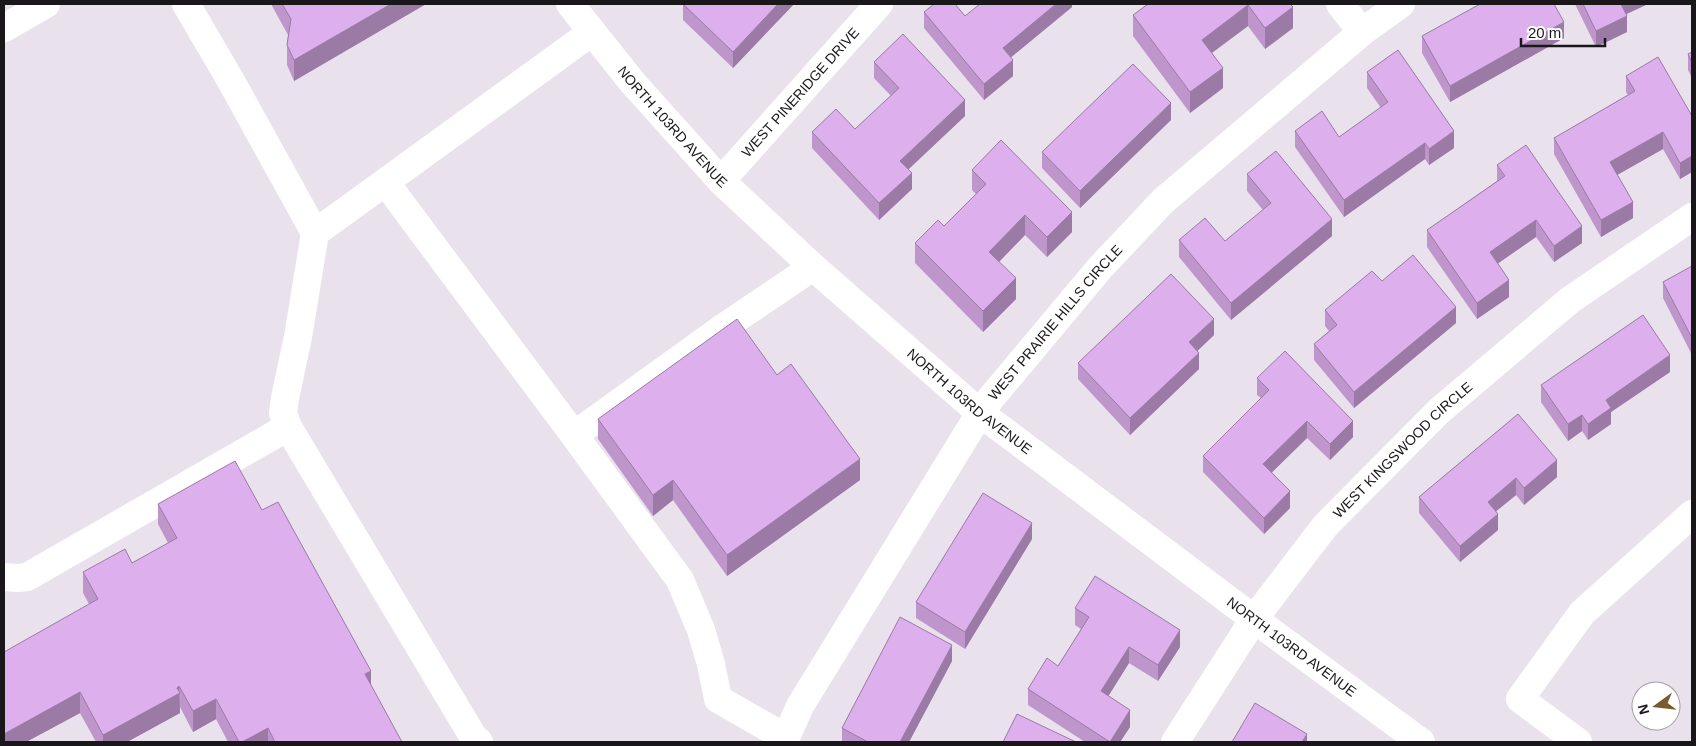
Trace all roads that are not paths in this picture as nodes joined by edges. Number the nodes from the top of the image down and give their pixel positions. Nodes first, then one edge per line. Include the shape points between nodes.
1 (46, 4) edge
2 (186, 4) edge
3 (570, 4) edge
4 (879, 4) edge
5 (1340, 4) edge
6 (1401, 4) edge
7 (4, 28) edge
8 (592, 32) junction
9 (1362, 32) junction
10 (721, 181) junction
11 (386, 183) junction
12 (1692, 217) edge
13 (316, 233) junction
14 (813, 268) junction
15 (980, 413) junction
16 (288, 427) junction
17 (574, 435) junction
18 (1692, 514) edge
19 (4, 577) edge
20 (1254, 619) junction
21 (785, 740) edge
22 (478, 742) edge
23 (1175, 742) edge
24 (1421, 742) edge
25 (1578, 742) edge

1 - 7 street
2 - 13 street
3 - 8 street, NORTH 103RD AVENUE
4 - 10 street, WEST PINERIDGE DRIVE
5 - 9 street
6 - 9 street, WEST PRAIRIE HILLS CIRCLE
8 - 10 street, NORTH 103RD AVENUE
8 - 11 street
9 - 15 street, WEST PRAIRIE HILLS CIRCLE via 1163,201 1099,269
10 - 14 street, NORTH 103RD AVENUE
11 - 13 street
11 - 17 street
12 - 20 street, WEST KINGSWOOD CIRCLE via 1570,300 1439,411 1325,526
13 - 16 street via 284,398 283,413
14 - 15 street, NORTH 103RD AVENUE
14 - 17 street via 721,329
15 - 20 street, NORTH 103RD AVENUE
15 - 21 street, WEST PRAIRIE HILLS CIRCLE via 800,706
16 - 19 street via 27,577
16 - 22 street
17 - 21 street via 680,580 701,630 718,699
18 - 25 street via 1582,613 1520,698
20 - 23 street, WEST KINGSWOOD CIRCLE
20 - 24 street, NORTH 103RD AVENUE

